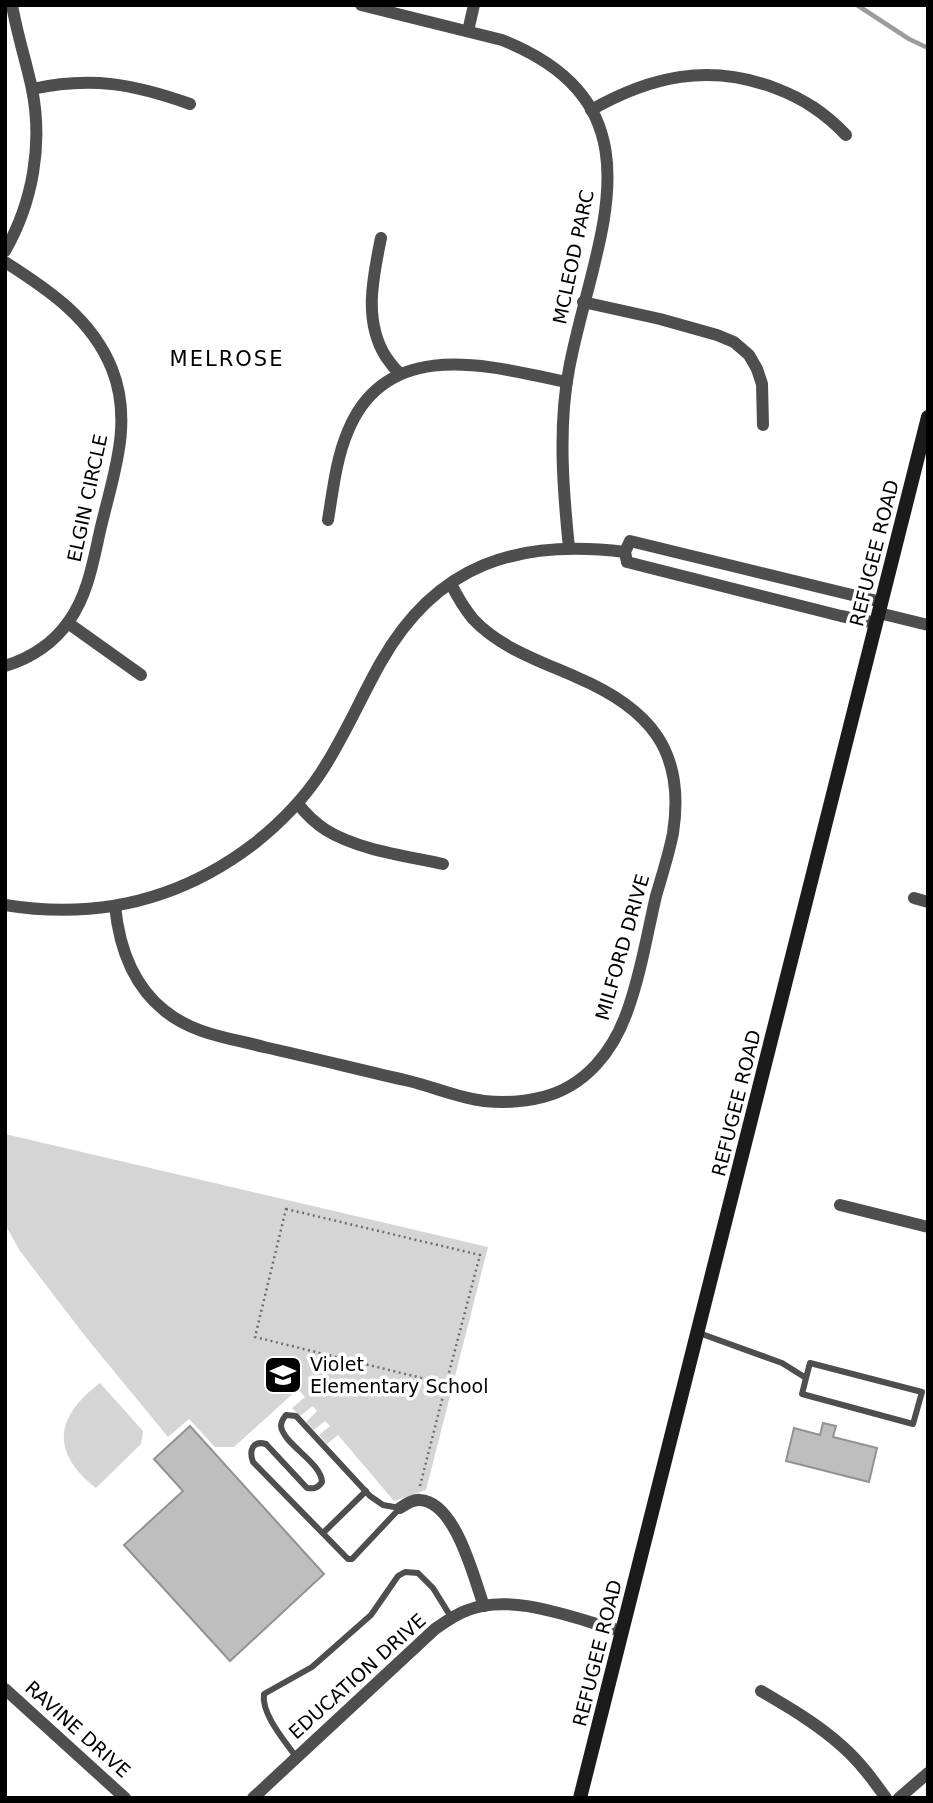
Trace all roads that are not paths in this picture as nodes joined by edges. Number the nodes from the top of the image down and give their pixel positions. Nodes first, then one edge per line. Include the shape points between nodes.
1 (12, 5) edge
2 (361, 5) edge
3 (474, 5) edge
4 (468, 32) junction
5 (32, 89) junction
6 (190, 104) dead end
7 (591, 110) junction
8 (846, 135) dead end
9 (381, 238) dead end
10 (5, 251) edge
11 (5, 262) edge
12 (583, 302) junction
13 (400, 374) junction
14 (567, 382) junction
15 (928, 417) edge
16 (763, 425) dead end
17 (328, 520) dead end
18 (569, 548) junction
19 (625, 552) junction
20 (451, 584) junction
21 (879, 613) junction
22 (68, 622) junction
23 (928, 625) edge
24 (5, 666) edge
25 (141, 674) dead end
26 (298, 804) junction
27 (443, 864) dead end
28 (914, 898) dead end
29 (928, 902) edge
30 (5, 905) edge
31 (115, 906) junction
32 (840, 1205) dead end
33 (928, 1227) edge
34 (697, 1332) junction
35 (806, 1378) junction
36 (366, 1491) junction
37 (400, 1508) junction
38 (323, 1533) junction
39 (484, 1606) junction
40 (451, 1618) junction
41 (622, 1631) junction
42 (5, 1689) edge
43 (761, 1691) dead end
44 (296, 1757) junction
45 (928, 1773) edge
46 (125, 1798) edge
47 (253, 1798) edge
48 (580, 1798) edge
49 (886, 1798) edge
50 (899, 1798) edge

1 - 5 street
2 - 4 street, MCLEOD PARC
3 - 4 street
4 - 7 street, MCLEOD PARC via 502,40 539,58 558,71
5 - 6 street via 72,82 112,84
5 - 10 street via 36,137 32,178 21,218
7 - 8 street via 624,92 662,80 720,75 797,96
7 - 12 street, MCLEOD PARC via 602,134 609,174 602,233
9 - 13 street via 373,283 373,321 382,349
11 - 22 street, ELGIN CIRCLE via 36,281 82,321 105,354 119,392 122,432 116,472 88,583
12 - 14 street, MCLEOD PARC
12 - 16 street via 734,342 757,369
13 - 14 street via 427,365 467,364
13 - 17 street via 374,392 352,421 339,455
14 - 18 street, MCLEOD PARC via 562,419
15 - 21 main road, REFUGEE ROAD
18 - 19 street
18 - 20 street via 502,558
19 - 21 street via 627,562 841,616
19 - 21 street via 630,541
20 - 26 street via 417,612 395,639 322,771
20 - 31 street, MILFORD DRIVE via 487,632 631,706 646,720 667,754 675,794 668,854 627,1012 597,1065 566,1089 546,1096 484,1101 214,1035 178,1021 149,996 128,963
21 - 23 street
21 - 34 main road, REFUGEE ROAD
22 - 24 street, ELGIN CIRCLE via 38,652
22 - 25 street
26 - 27 street via 310,818 343,839
26 - 31 street via 268,833 210,874 163,894
28 - 29 street
30 - 31 street via 64,911
32 - 33 street
34 - 35 lane via 782,1363
34 - 41 main road, REFUGEE ROAD
35 - 35 lane via 810,1363 922,1392 913,1424 802,1394
36 - 37 lane via 383,1505
36 - 38 lane
36 - 38 lane via 296,1416 286,1416 281,1427 321,1473 318,1487 307,1489 266,1444 254,1445 253,1462
37 - 38 lane via 352,1559
37 - 39 street via 422,1500 441,1510 464,1548
39 - 40 street, EDUCATION DRIVE
39 - 41 street, EDUCATION DRIVE via 534,1608
40 - 44 street, EDUCATION DRIVE
40 - 44 lane via 433,1588 418,1573 405,1572 371,1615 312,1667 264,1694 264,1706
41 - 48 main road, REFUGEE ROAD
42 - 46 street, RAVINE DRIVE
43 - 49 street via 843,1747
44 - 47 street, EDUCATION DRIVE
45 - 50 street

